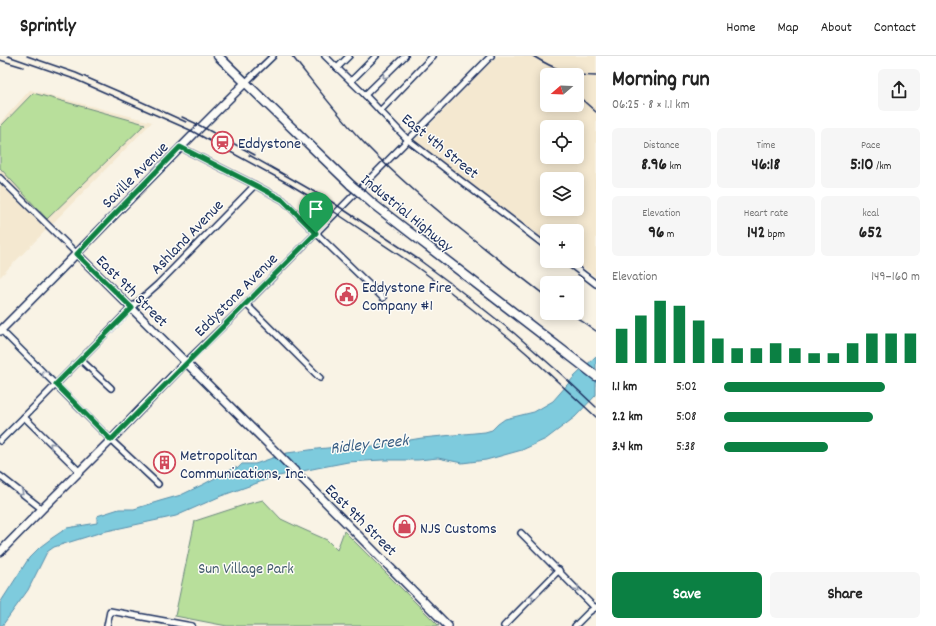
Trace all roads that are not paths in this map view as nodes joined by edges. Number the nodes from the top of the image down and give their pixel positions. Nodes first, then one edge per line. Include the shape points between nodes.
1 (218, 56) edge
2 (273, 56) edge
3 (325, 56) edge
4 (349, 56) edge
5 (376, 56) edge
6 (405, 56) edge
7 (433, 56) edge
8 (491, 56) edge
9 (338, 68) junction
10 (350, 81) junction
11 (245, 83) junction
12 (365, 95) junction
13 (380, 111) junction
14 (408, 140) junction
15 (180, 147) junction
16 (0, 178) edge
17 (255, 185) junction
18 (316, 233) junction
19 (540, 242) edge
20 (77, 254) junction
21 (575, 268) edge
22 (596, 284) edge
23 (383, 298) dead end
24 (246, 304) junction
25 (132, 308) junction
26 (0, 330) edge
27 (82, 360) junction
28 (186, 362) junction
29 (595, 375) edge
30 (320, 378) dead end
31 (56, 384) junction
32 (111, 388) dead end
33 (24, 418) junction
34 (0, 440) edge
35 (111, 440) junction
36 (80, 472) junction
37 (0, 476) edge
38 (158, 484) dead end
39 (42, 509) junction
40 (521, 534) dead end
41 (0, 552) edge
42 (559, 570) junction
43 (596, 608) edge
44 (164, 623) edge
45 (107, 626) edge
46 (192, 626) edge
47 (448, 626) edge
48 (504, 626) edge
49 (575, 626) edge

1 - 11 main road, Industrial Highway
2 - 11 street, Saville Avenue
3 - 9 street, East 4th Street
4 - 9 street
5 - 10 street
6 -> 12 street
7 - 13 street
8 - 14 street, Eddystone Avenue
9 - 10 street, East 4th Street
10 - 12 street, East 4th Street
11 - 15 street, Saville Avenue
11 - 29 main road, Industrial Highway, bridge via 373,204
12 - 13 street, East 4th Street
13 - 14 street, East 4th Street
14 - 18 street, Eddystone Avenue
14 - 19 street, East 4th Street
15 - 17 street
15 - 20 street, Saville Avenue
16 - 20 street, East 9th Street
17 - 18 street via 283,200
17 - 25 street, Ashland Avenue
18 - 23 street
18 - 24 street, Eddystone Avenue
20 - 25 street, East 9th Street
20 - 26 street, Saville Avenue
21 - 22 street
24 - 28 street, Eddystone Avenue
24 - 30 street
25 - 27 street, Ashland Avenue
25 - 28 street, East 9th Street
31 -> 26 street
27 - 31 street, Ashland Avenue
27 - 32 street
28 - 35 street, Eddystone Avenue
28 - 47 street, East 9th Street
31 - 33 street, Ashland Avenue
31 - 35 street
33 - 34 street, Ashland Avenue
36 -> 33 street
35 - 36 street, Eddystone Avenue
35 - 38 street
36 - 39 street, Eddystone Avenue
37 -> 39 street
39 - 41 street, Eddystone Avenue
40 - 42 street
42 -> 43 street
48 -> 42 street
43 - 49 street
44 - 45 street via 110,611
44 - 46 street

